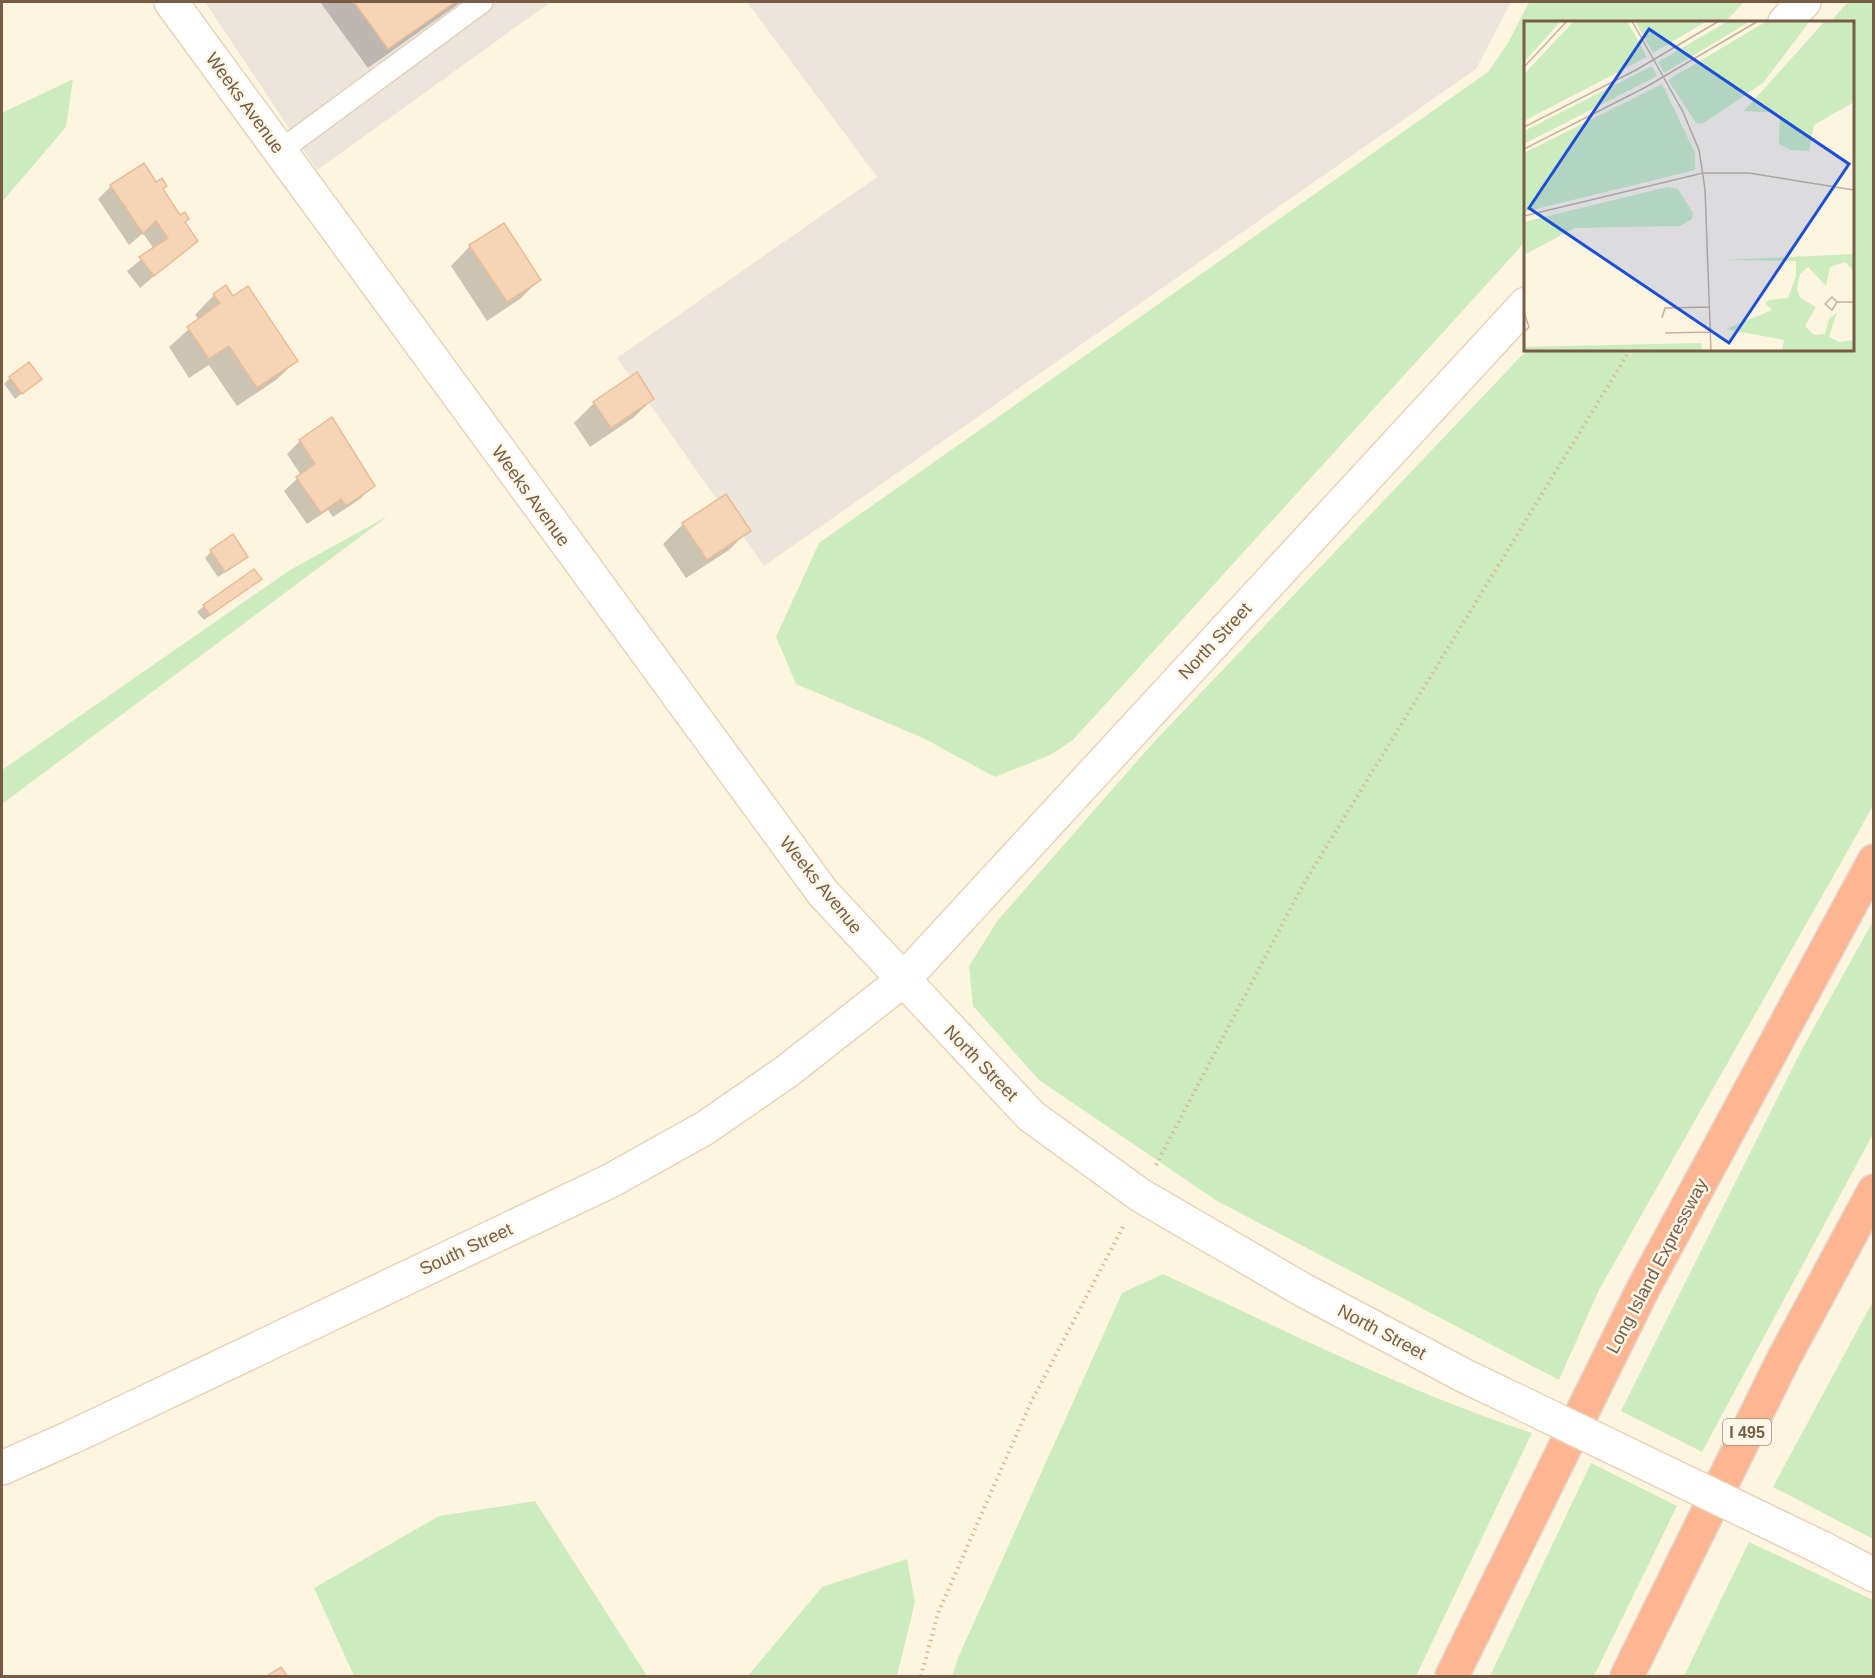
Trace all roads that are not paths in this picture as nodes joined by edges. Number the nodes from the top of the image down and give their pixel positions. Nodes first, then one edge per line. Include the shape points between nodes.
1 (171, 2) edge
2 (482, 2) edge
3 (1804, 2) edge
4 (1786, 21) edge
5 (280, 151) junction
6 (1524, 306) edge
7 (1874, 861) edge
8 (902, 981) junction
9 (1874, 1191) edge
10 (2, 1468) edge
11 (1874, 1575) edge
12 (1452, 1677) edge
13 (1627, 1677) edge

1 - 5 street, Weeks Avenue
2 - 5 lane
3 - 4 street
5 - 8 street, Weeks Avenue via 823,892
6 - 8 street, North Street
7 - 12 highway, Long Island Expressway via 1644,1287
8 - 10 street, South Street via 786,1072 705,1128 610,1181
8 - 11 street, North Street, bridge via 1031,1116 1140,1195 1303,1290 1462,1375
9 - 13 highway, I 495 via 1784,1358

